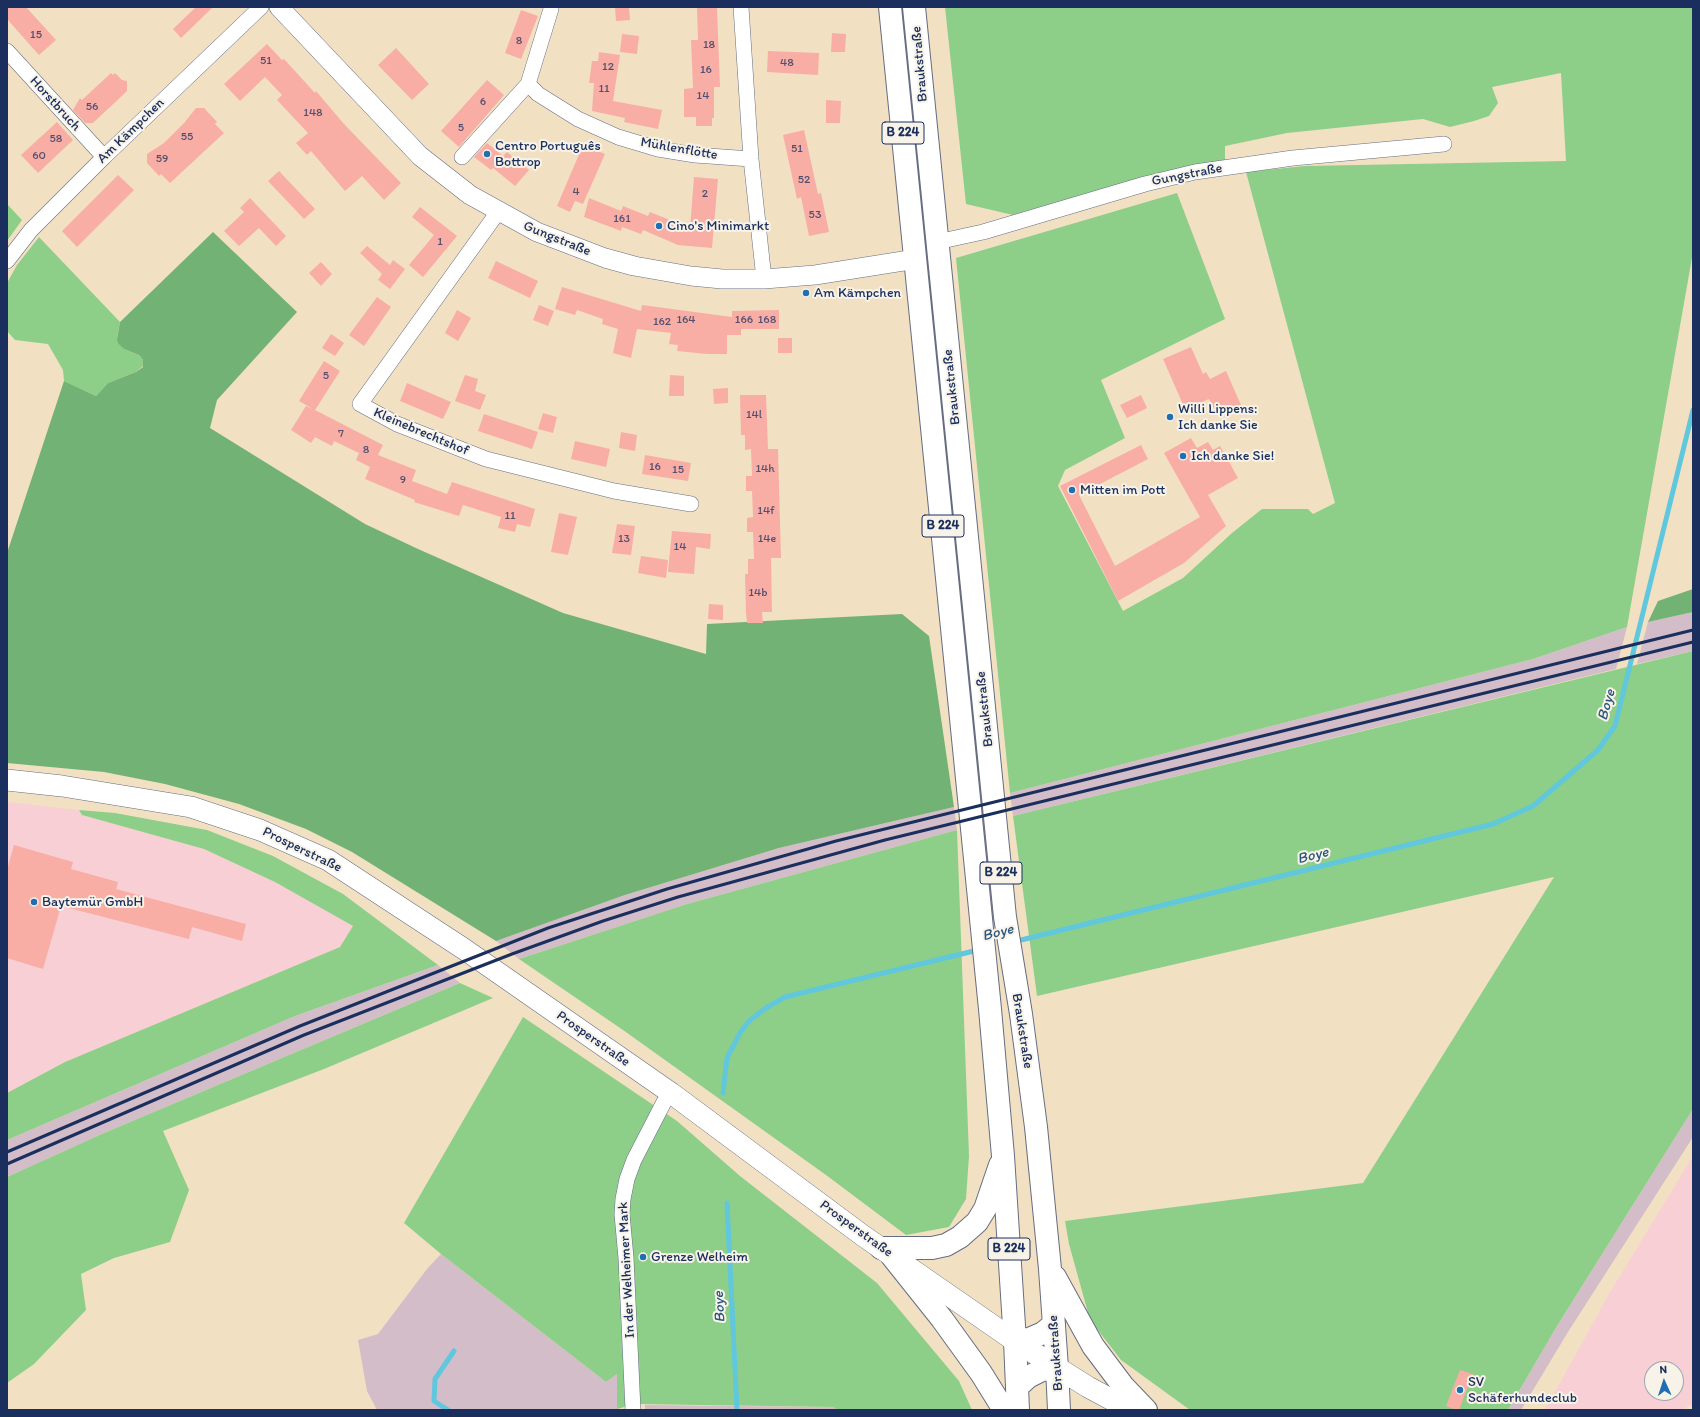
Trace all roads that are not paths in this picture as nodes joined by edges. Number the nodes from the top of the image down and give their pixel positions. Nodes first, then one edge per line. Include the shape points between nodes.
1 (260, 7) edge
2 (279, 7) edge
3 (741, 7) edge
4 (890, 7) edge
5 (914, 7) edge
6 (551, 9) dead end
7 (7, 51) edge
8 (528, 84) junction
9 (1444, 144) dead end
10 (104, 157) junction
11 (462, 157) dead end
12 (751, 159) junction
13 (498, 212) junction
14 (937, 242) junction
15 (916, 259) junction
16 (7, 261) edge
17 (764, 279) junction
18 (691, 504) dead end
19 (7, 780) edge
20 (671, 1093) junction
21 (1003, 1156) junction
22 (886, 1252) junction
23 (1050, 1269) junction
24 (1054, 1324) junction
25 (1015, 1341) junction
26 (1057, 1368) junction
27 (1017, 1387) junction
28 (634, 1410) edge
29 (1004, 1410) edge
30 (1018, 1410) edge
31 (1059, 1410) edge
32 (1131, 1410) edge
33 (1146, 1410) edge

1 - 10 street, Am Kämpchen
2 - 13 street, Gungstraße via 420,156 470,195
3 - 12 street
4 - 15 main road, Braukstraße / B 224
5 - 14 main road, Braukstraße / B 224
6 - 8 street
7 - 10 street, Horstbruch
8 - 11 street
8 - 12 street, Mühlenflötte via 538,94 578,119 618,137 658,149 688,154
9 - 14 street, Gungstraße via 1293,158 1194,172 1144,184 983,232
10 - 16 street, Am Kämpchen via 31,230
12 - 17 street
13 - 17 street, Gungstraße via 543,235 634,266 691,276
13 - 18 street, Kleinebrechtshof via 360,404 397,424 486,459 614,491
14 - 23 main road, Braukstraße / B 224 via 1005,917 1036,1128
15 - 17 street, Gungstraße via 815,275
15 - 21 main road, Braukstraße / B 224
19 - 20 main road, Prosperstraße via 62,786 190,808 260,830 328,860 464,949
20 - 22 main road, Prosperstraße
20 - 28 street, In der Welheimer Mark via 634,1160 623,1199
21 - 22 main road via 985,1208 977,1222 960,1238 932,1248
21 - 25 main road, Braukstraße / B 224
22 - 25 main road, Prosperstraße
22 - 29 main road via 942,1319 981,1372
23 - 24 main road, Braukstraße / B 224
23 - 33 main road via 1093,1346 1123,1386
24 - 25 main road via 1043,1333
24 - 26 main road, Braukstraße / B 224
25 - 26 main road, Prosperstraße
25 - 27 main road, Braukstraße / B 224
26 - 27 main road via 1042,1370 1028,1377
26 - 31 main road, Braukstraße / B 224
26 - 32 main road, Prosperstraße
27 - 30 main road, Braukstraße / B 224

